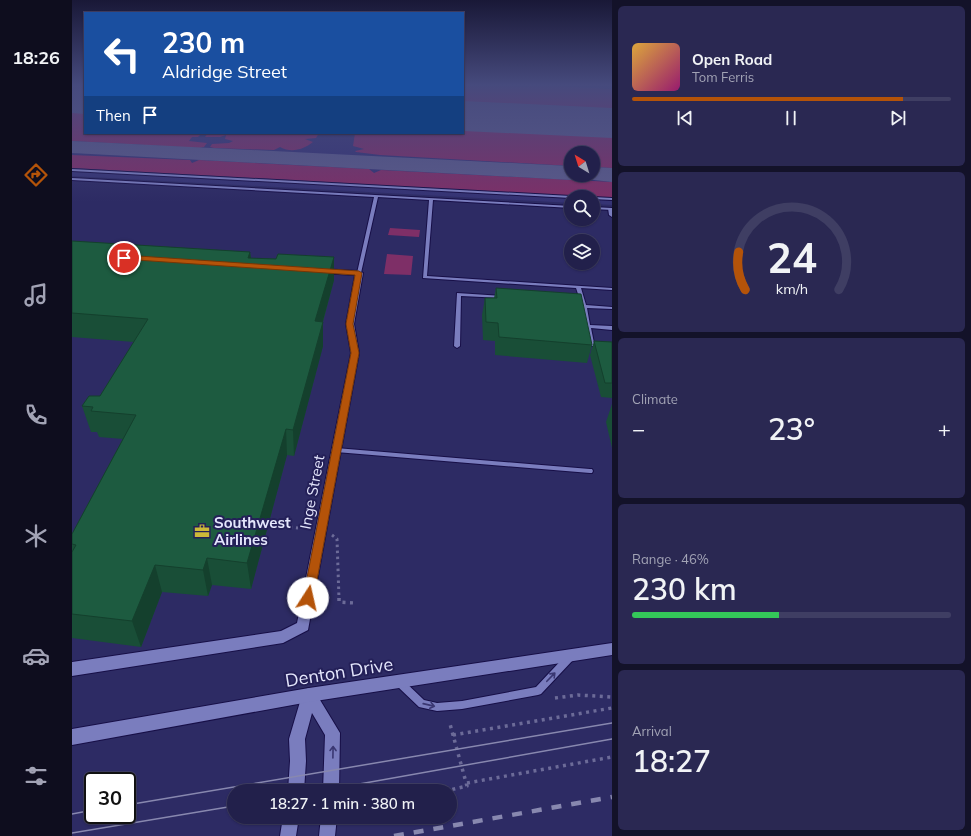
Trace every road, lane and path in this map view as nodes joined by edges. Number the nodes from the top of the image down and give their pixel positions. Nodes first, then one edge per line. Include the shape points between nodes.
1 (72, 170) edge
2 (72, 179) edge
3 (376, 196) junction
4 (564, 197) edge
5 (600, 198) edge
6 (431, 199) junction
7 (612, 199) edge
8 (564, 207) edge
9 (600, 209) edge
10 (611, 211) edge
11 (314, 270) edge
12 (359, 273) junction
13 (578, 287) junction
14 (612, 289) edge
15 (513, 297) edge
16 (574, 302) edge
17 (583, 304) junction
18 (612, 308) edge
19 (588, 326) junction
20 (612, 328) edge
21 (612, 345) edge
22 (457, 346) dead end
23 (336, 450) junction
24 (590, 471) dead end
25 (290, 527) dead end
26 (298, 528) dead end
27 (333, 531) dead end
28 (356, 603) dead end
29 (612, 649) edge
30 (573, 655) junction
31 (72, 669) edge
32 (399, 682) junction
33 (308, 695) junction
34 (612, 697) edge
35 (555, 698) dead end
36 (612, 708) edge
37 (450, 724) dead end
38 (453, 735) junction
39 (72, 737) edge
40 (612, 757) edge
41 (466, 783) junction
42 (296, 784) edge
43 (331, 784) edge
44 (457, 788) edge
45 (290, 824) edge
46 (328, 824) edge
47 (288, 836) edge
48 (327, 836) edge

1 - 4 lane
2 - 3 lane
3 - 6 lane
3 - 12 lane
5 - 7 lane
6 - 8 lane
6 - 13 lane via 425,277
9 - 10 lane
11 - 12 street
12 - 23 street, Inge Street via 350,324 355,353
13 - 14 lane
13 - 17 lane
15 - 22 lane via 459,294
16 - 17 lane
17 - 18 lane
17 - 19 lane
19 - 20 lane
19 - 21 lane via 592,344
23 - 24 lane
23 - 31 street, Inge Street via 303,626 283,637
25 - 26 path
27 - 28 path via 332,536 336,539 339,602
29 - 30 street, Denton Drive
30 - 32 street, Denton Drive
32 -> 30 lane via 422,704 437,707 462,705 538,691
32 - 33 street, Denton Drive
33 - 39 street, Denton Drive
33 - 42 street via 297,738
43 -> 33 street via 334,742 332,734
34 - 35 path via 578,695
36 - 38 path
37 - 38 path
38 - 41 path
40 - 41 path
41 - 44 path via 467,786
45 - 47 street
46 - 48 street

